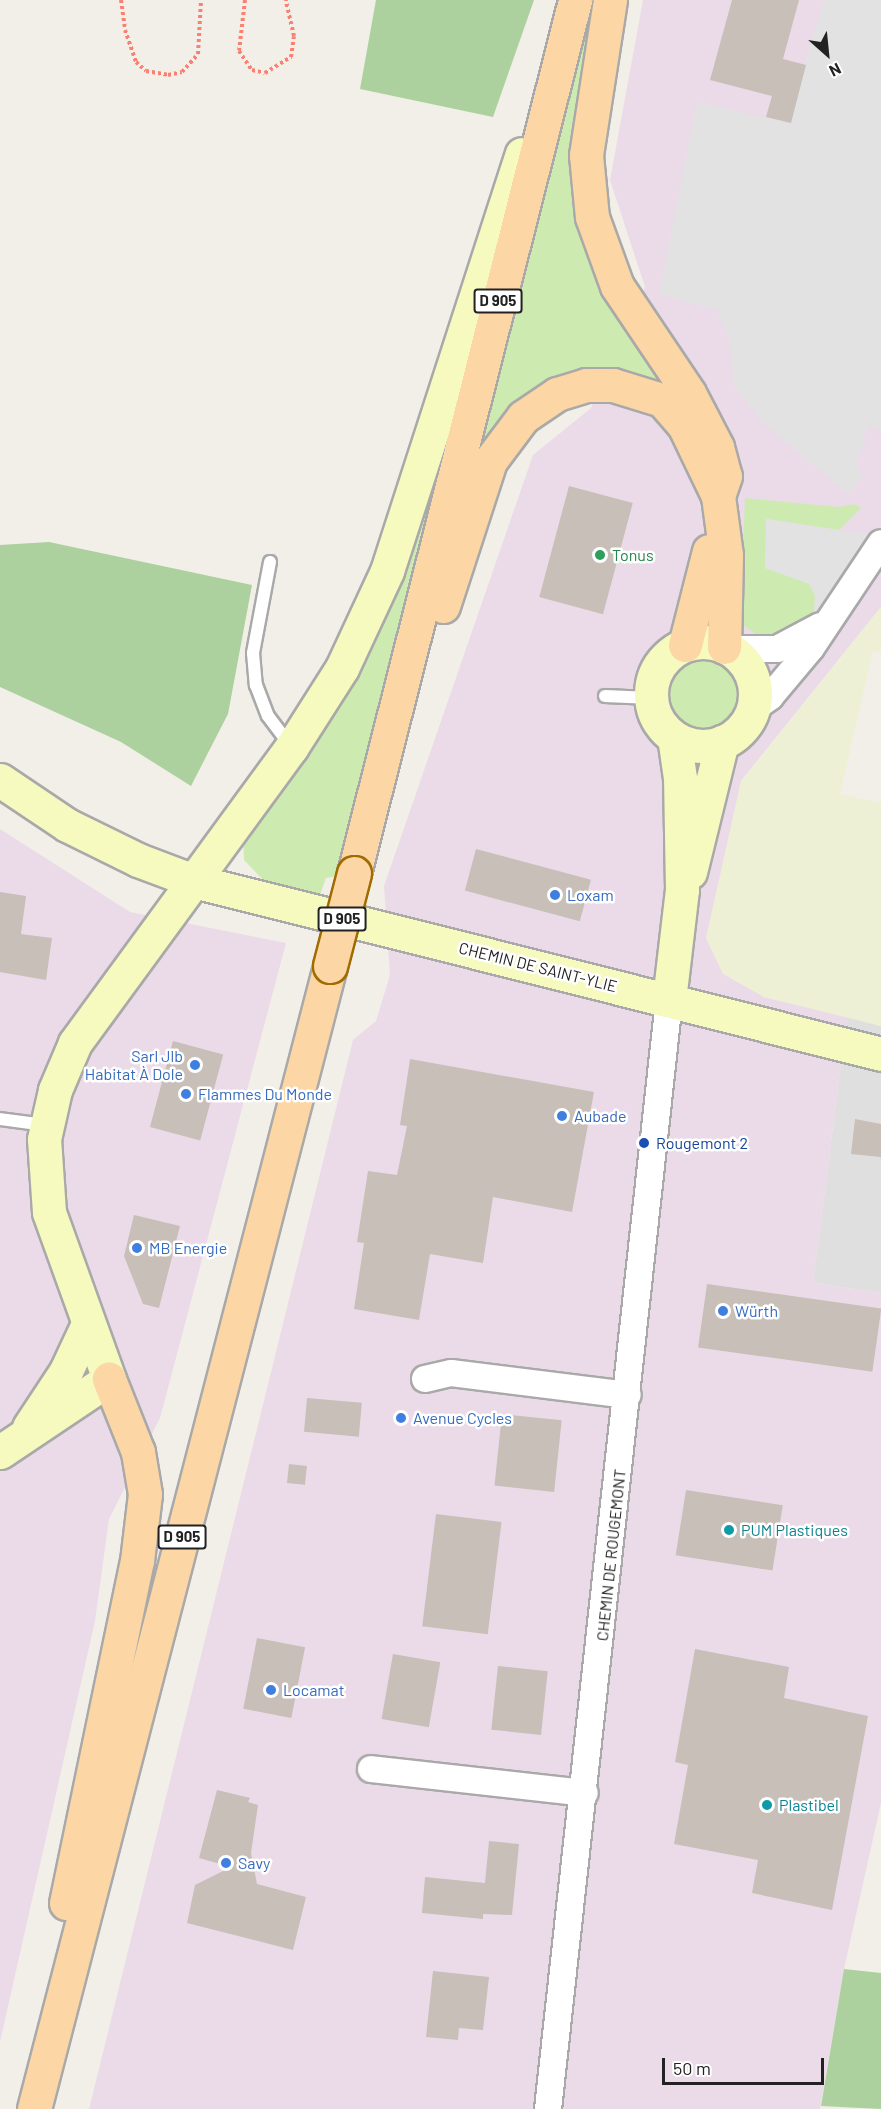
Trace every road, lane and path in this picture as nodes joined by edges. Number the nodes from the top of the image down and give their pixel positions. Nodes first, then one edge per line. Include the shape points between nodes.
1 (121, 0) edge
2 (201, 0) edge
3 (245, 0) edge
4 (286, 0) edge
5 (569, 0) edge
6 (575, 0) edge
7 (610, 0) edge
8 (719, 510) junction
9 (881, 543) edge
10 (270, 562) dead end
11 (826, 623) junction
12 (685, 645) junction
13 (727, 648) junction
14 (605, 696) dead end
15 (651, 698) junction
16 (753, 709) junction
17 (674, 737) junction
18 (722, 742) junction
19 (291, 748) junction
20 (0, 780) edge
21 (365, 829) junction
22 (194, 881) junction
23 (682, 890) junction
24 (669, 1000) junction
25 (881, 1054) edge
26 (0, 1119) edge
27 (46, 1125) junction
28 (87, 1326) junction
29 (110, 1379) junction
30 (425, 1379) dead end
31 (628, 1395) junction
32 (10, 1445) edge
33 (371, 1768) dead end
34 (585, 1793) junction
35 (22, 2109) edge
36 (34, 2109) edge
37 (548, 2109) edge

1 - 2 path via 136,62 146,71 168,75 182,72 198,54
3 - 4 path via 238,51 252,70 265,73 291,57 294,36
5 - 19 street via 434,434 387,571 342,668
6 - 21 main road, D 905
7 - 8 main road via 586,154 592,217 608,267 634,316 711,431 725,476
8 - 12 main road
8 - 13 main road via 726,555
8 - 21 main road via 684,424 662,400 647,391 586,385 557,394 523,417 490,461 382,811
9 - 11 street
10 - 19 lane via 253,653 256,685 268,716
11 - 13 street via 787,646
11 - 16 street via 812,648 770,697
12 - 13 street via 705,642
12 - 15 street via 658,669
13 - 16 street via 752,675
14 - 15 lane
15 - 17 street via 661,724
16 - 18 street via 736,735
17 - 18 street via 703,746
17 - 23 street via 680,778 678,843
18 - 23 street via 709,784 697,854
19 - 22 street
20 - 22 street, CHEMIN DE SAINT-YLIE via 67,825 138,860
21 - 36 main road, D 905, bridge
22 - 24 street, CHEMIN DE SAINT-YLIE
22 - 27 street via 75,1043
23 - 24 street
24 - 25 street, CHEMIN DE SAINT-YLIE
24 - 31 street, CHEMIN DE ROUGEMONT
26 - 27 lane
27 - 28 street via 43,1162 49,1212
28 - 29 street
28 - 32 street via 66,1371
29 - 32 street
29 - 35 main road via 138,1452 145,1494 137,1561
30 - 31 street via 451,1373
31 - 34 street, CHEMIN DE ROUGEMONT
33 - 34 street
34 - 37 street, CHEMIN DE ROUGEMONT

